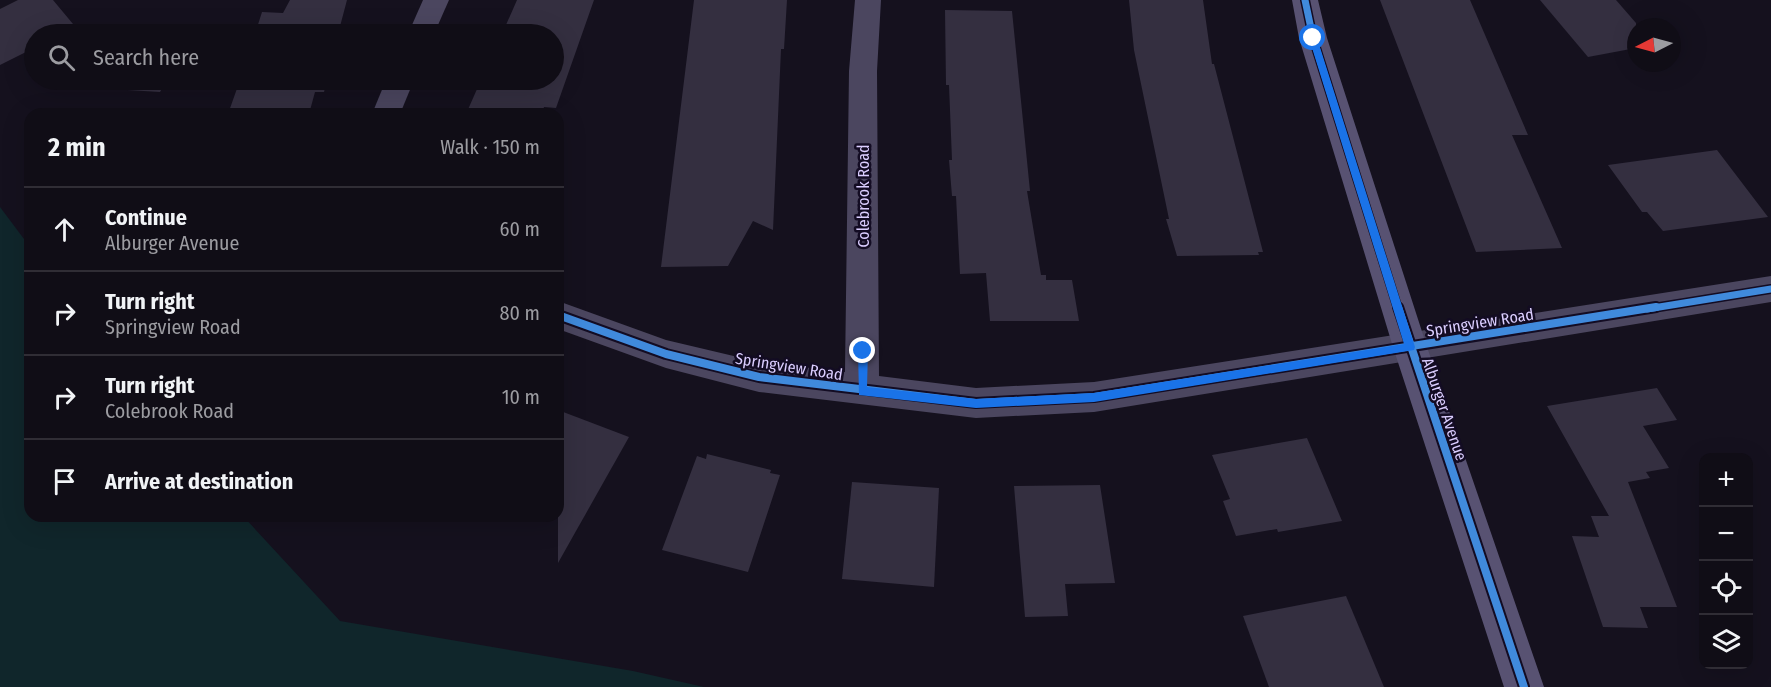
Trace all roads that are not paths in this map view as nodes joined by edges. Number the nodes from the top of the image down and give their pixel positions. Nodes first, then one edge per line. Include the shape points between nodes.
1 (436, 0) edge
2 (868, 0) edge
3 (1305, 0) edge
4 (425, 24) edge
5 (396, 90) edge
6 (388, 108) edge
7 (1771, 289) edge
8 (564, 317) edge
9 (1410, 347) junction
10 (862, 391) junction
11 (1524, 687) edge

1 - 4 street
2 - 10 street, Colebrook Road via 863,70
3 - 9 street, Alburger Avenue via 1313,38
5 - 6 street
7 - 9 street, Springview Road
8 - 10 street, Springview Road via 697,362 759,377
9 - 10 street, Springview Road via 1094,397 976,403
9 - 11 street, Alburger Avenue

